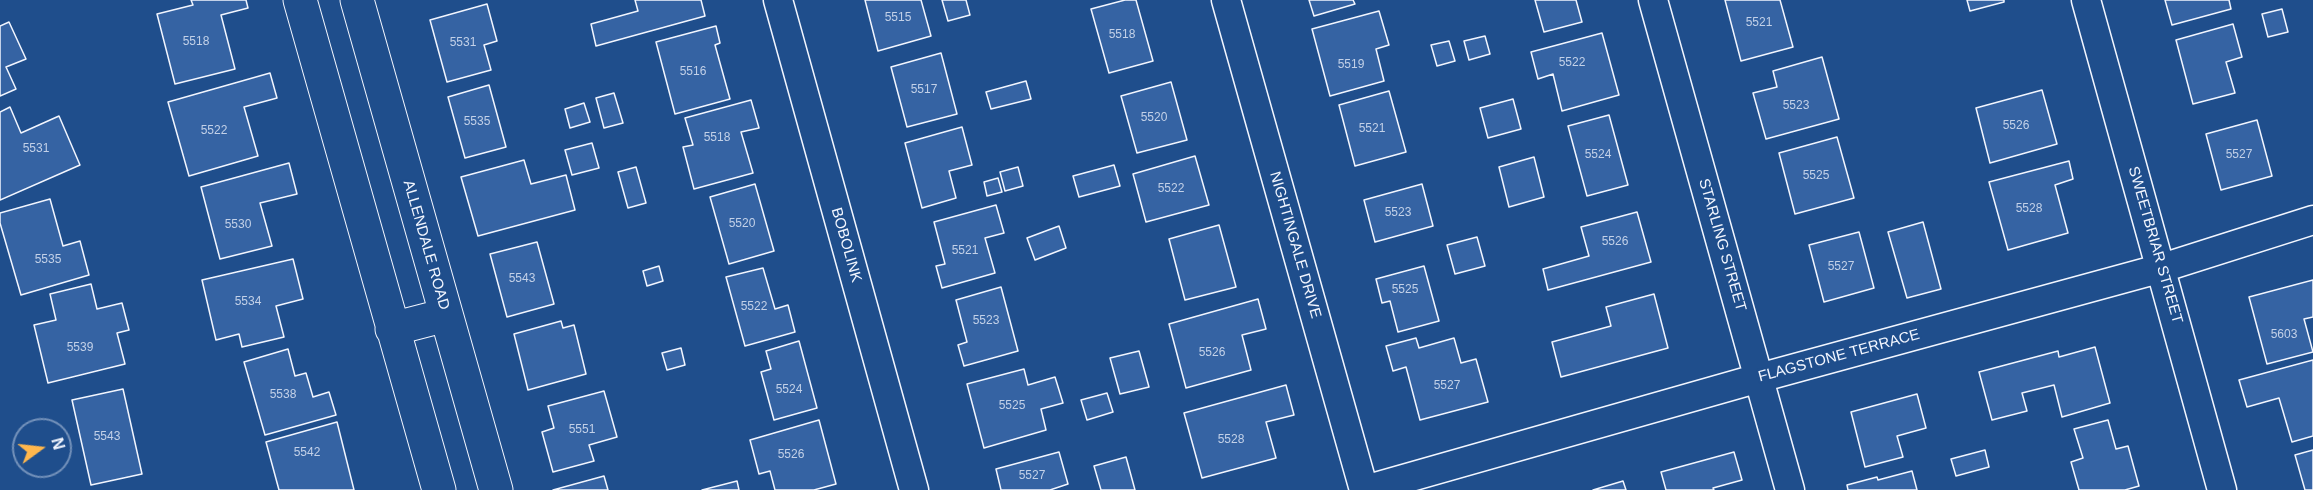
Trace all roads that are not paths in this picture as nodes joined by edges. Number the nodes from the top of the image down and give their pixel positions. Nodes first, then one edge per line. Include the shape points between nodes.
1 (300, 0) edge
2 (357, 0) edge
3 (778, 0) edge
4 (1226, 0) edge
5 (1653, 0) edge
6 (2086, 0) edge
7 (2313, 220) edge
8 (2162, 268) junction
9 (446, 315) junction
10 (393, 329) junction
11 (1759, 378) junction
12 (439, 490) edge
13 (496, 490) edge
14 (914, 490) edge
15 (1364, 490) edge
16 (1790, 490) edge
17 (2222, 490) edge

1 - 10 main road
2 - 9 main road, ALLENDALE ROAD
3 - 14 street, BOBOLINK
4 - 15 street, NIGHTINGALE DRIVE
5 - 11 street, STARLING STREET
6 - 8 street, SWEETBRIAR STREET
7 - 8 street, FLAGSTONE TERRACE
8 - 11 street, FLAGSTONE TERRACE
8 - 17 street, SWEETBRIAR STREET
9 - 10 main road
9 - 13 main road, ALLENDALE ROAD
10 - 12 main road
11 - 15 street, FLAGSTONE TERRACE
11 - 16 street, STARLING STREET

